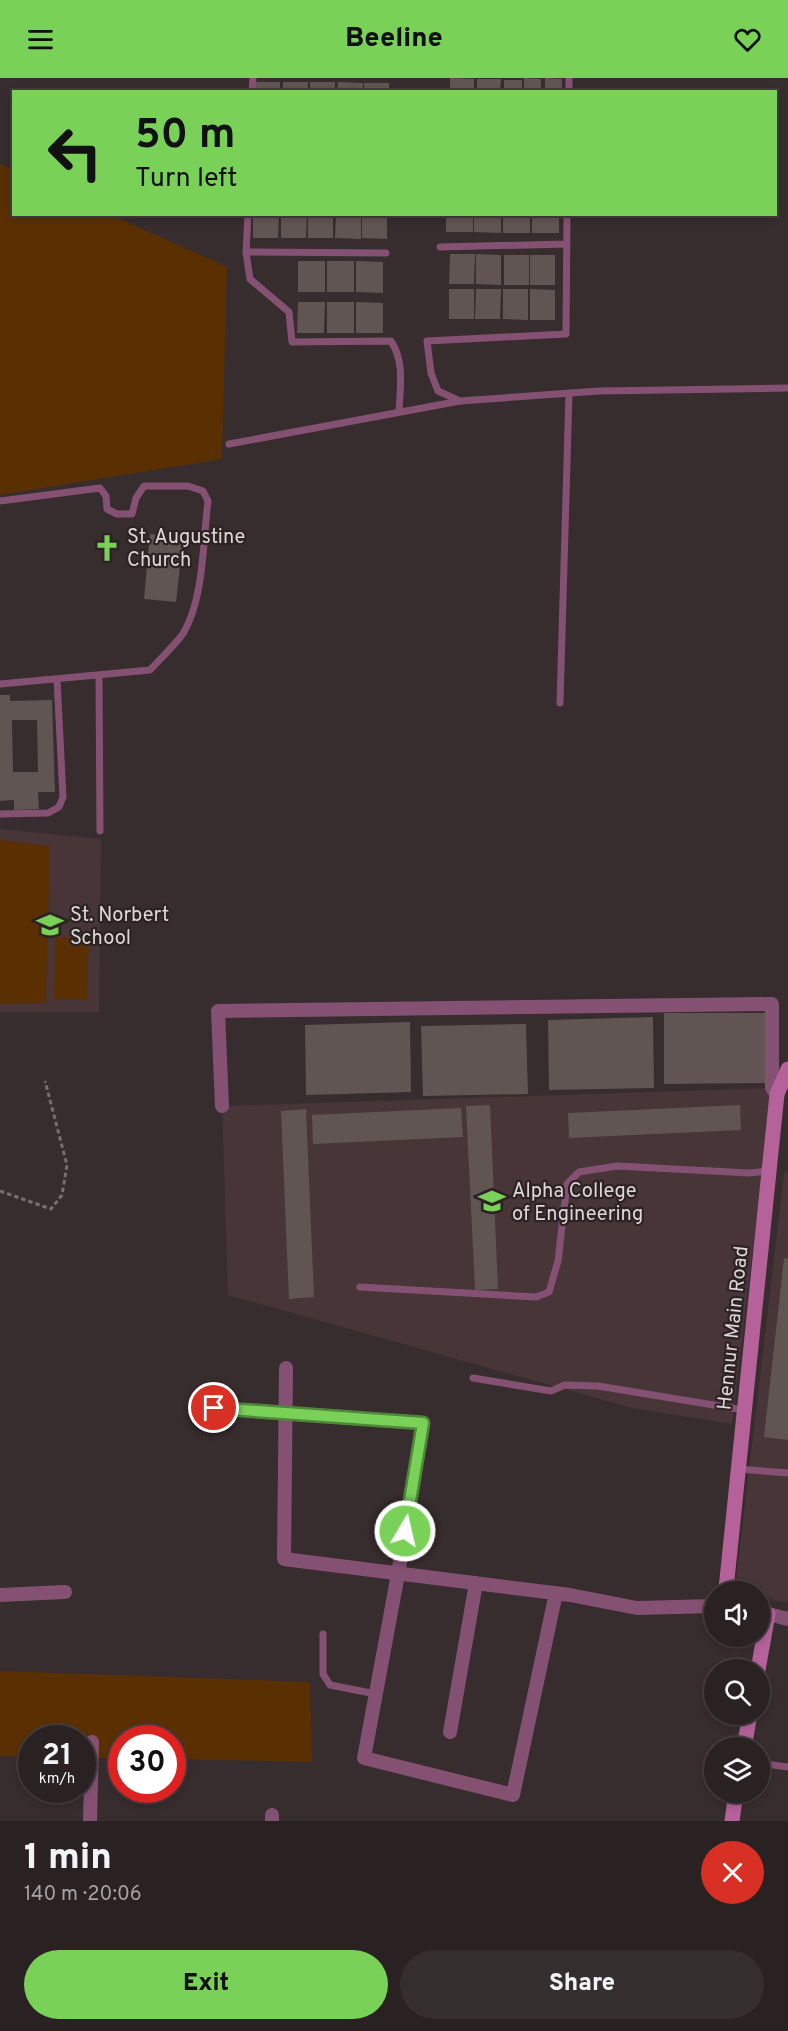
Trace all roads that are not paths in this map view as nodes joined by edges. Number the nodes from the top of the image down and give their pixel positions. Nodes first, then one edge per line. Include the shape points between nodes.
1 (248, 216) edge
2 (567, 216) edge
3 (567, 244) junction
4 (440, 247) dead end
5 (246, 252) junction
6 (386, 253) dead end
7 (788, 388) edge
8 (569, 393) junction
9 (460, 401) junction
10 (399, 412) junction
11 (229, 444) dead end
12 (0, 501) edge
13 (99, 675) junction
14 (57, 679) junction
15 (0, 684) edge
16 (560, 703) dead end
17 (0, 814) edge
18 (100, 831) dead end
19 (788, 1069) edge
20 (777, 1094) junction
21 (222, 1106) dead end
22 (769, 1171) junction
23 (360, 1287) dead end
24 (285, 1368) dead end
25 (473, 1378) dead end
26 (214, 1408) dead end
27 (744, 1410) junction
28 (285, 1412) junction
29 (738, 1469) junction
30 (788, 1473) edge
31 (398, 1574) junction
32 (727, 1581) edge
33 (476, 1583) junction
34 (65, 1592) dead end
35 (556, 1593) junction
36 (0, 1595) edge
37 (704, 1606) edge
38 (770, 1613) edge
39 (788, 1619) edge
40 (323, 1634) dead end
41 (376, 1694) junction
42 (450, 1732) dead end
43 (770, 1765) edge
44 (788, 1767) edge
45 (90, 1803) edge
46 (734, 1803) edge
47 (90, 1821) edge
48 (732, 1821) edge

1 - 5 lane
2 - 3 lane
3 - 4 lane
3 - 9 lane via 566,334 428,341 431,373 438,391
5 - 6 lane
5 - 10 lane via 250,279 289,312 292,342 391,341 401,366
7 - 8 lane
8 - 9 lane
8 - 16 lane
9 - 10 lane
10 - 11 lane
12 - 13 lane via 100,489 106,496 107,509 125,516 132,514 144,486 188,486 203,491 208,501 200,567 195,602 183,634 150,670
13 - 14 lane
13 - 18 lane
14 - 15 lane
14 - 17 lane via 63,797 59,807 48,813
19 - 20 main road, Hennur Main Road
20 - 21 street via 772,1088 772,1004 219,1011
20 - 22 main road, Hennur Main Road
22 - 23 lane via 617,1166 579,1172 567,1184 558,1261 549,1292 536,1297
22 - 27 main road, Hennur Main Road
24 - 28 street
25 - 27 lane via 551,1391 565,1385 598,1386
26 - 28 street
27 - 29 main road, Hennur Main Road
28 - 31 street via 284,1559
28 - 31 street via 423,1423
29 - 30 lane
29 - 32 main road, Hennur Main Road
31 - 33 street
31 - 41 street
33 - 35 street
33 - 42 street
34 - 36 street
35 - 37 street via 637,1608
35 - 41 street via 513,1795 364,1758
38 - 39 street
40 - 41 lane via 323,1674 330,1685
43 - 44 lane
45 - 47 street
46 - 48 main road

